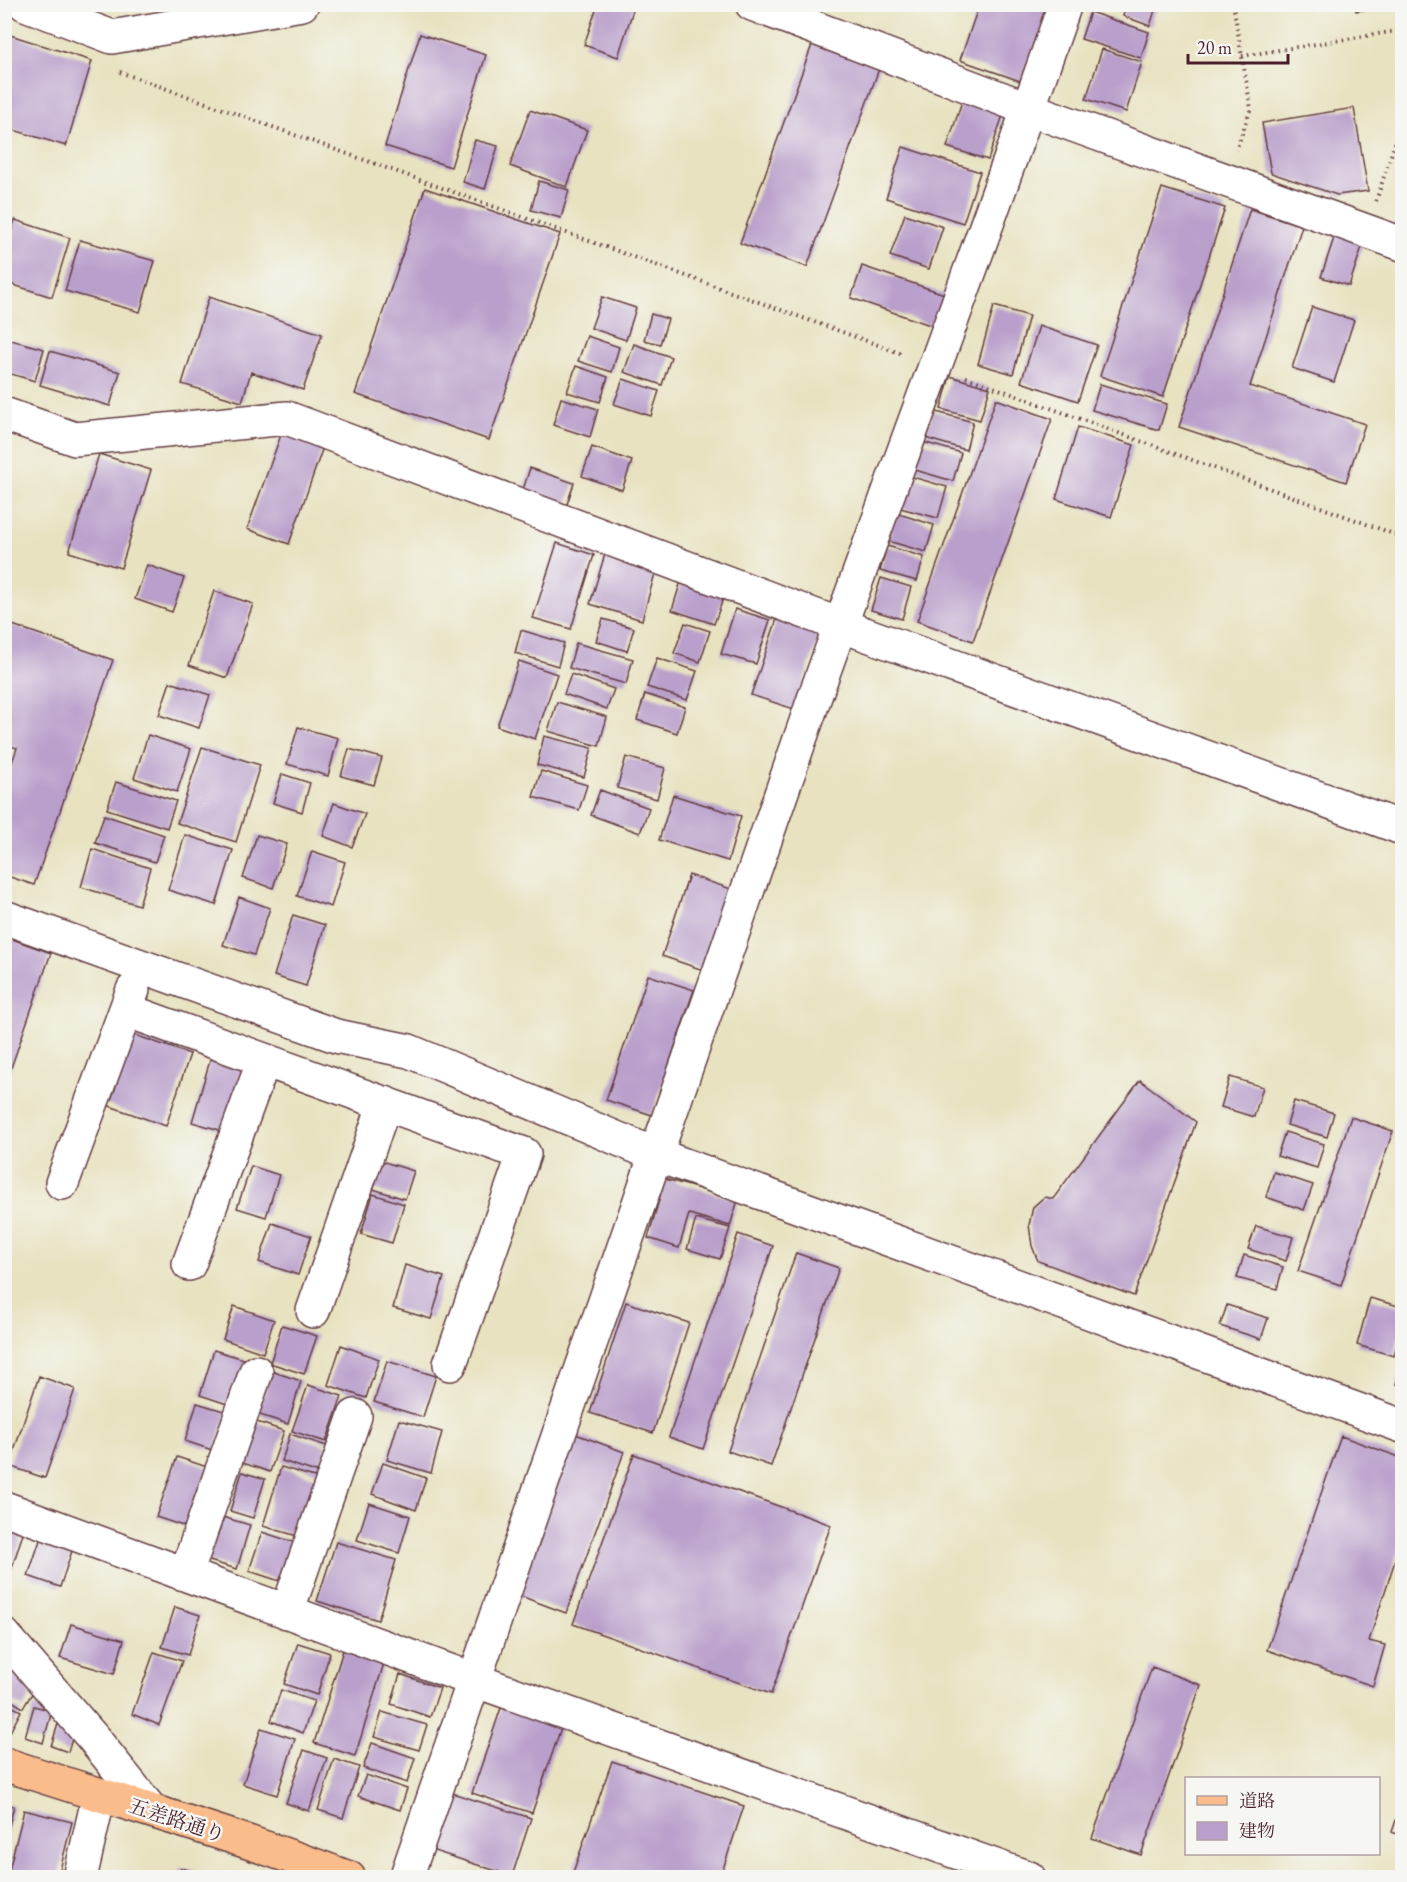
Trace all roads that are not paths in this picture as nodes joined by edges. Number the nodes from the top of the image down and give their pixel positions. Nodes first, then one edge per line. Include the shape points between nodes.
1 (26, 4) edge
2 (302, 4) edge
3 (752, 4) edge
4 (1065, 4) edge
5 (1029, 109) junction
6 (1402, 244) edge
7 (4, 414) edge
8 (840, 625) junction
9 (1402, 828) edge
10 (4, 917) edge
11 (142, 966) junction
12 (126, 1010) junction
13 (264, 1060) junction
14 (385, 1103) junction
15 (654, 1154) junction
16 (62, 1183) dead end
17 (189, 1264) dead end
18 (313, 1311) dead end
19 (450, 1364) dead end
20 (256, 1371) dead end
21 (356, 1416) dead end
22 (1402, 1426) edge
23 (4, 1508) edge
24 (186, 1574) junction
25 (287, 1612) junction
26 (4, 1635) edge
27 (474, 1680) junction
28 (4, 1764) edge
29 (99, 1795) junction
30 (151, 1810) junction
31 (306, 1870) edge
32 (80, 1878) edge
33 (349, 1878) edge
34 (406, 1878) edge
35 (1029, 1878) edge

1 - 2 street via 112,37
3 - 5 street
4 - 5 street
5 - 6 street
5 - 8 street
7 - 8 street via 75,440 287,418
8 - 9 street
8 - 15 street
10 - 11 street
11 - 12 street
11 - 15 street via 336,1035 409,1052
12 - 13 street
12 - 16 street
13 - 14 street
13 - 17 street
14 - 18 street
14 - 19 street via 524,1154
15 - 22 street
15 - 27 street
20 - 24 street
21 - 25 street
23 - 24 street
24 - 25 street
25 - 27 street
26 - 30 street
27 - 34 street
27 - 35 street
28 - 29 main road, 五差路通り
29 - 30 main road, 五差路通り
29 - 32 street
30 - 31 main road, 五差路通り
31 - 33 main road, 五差路通り

